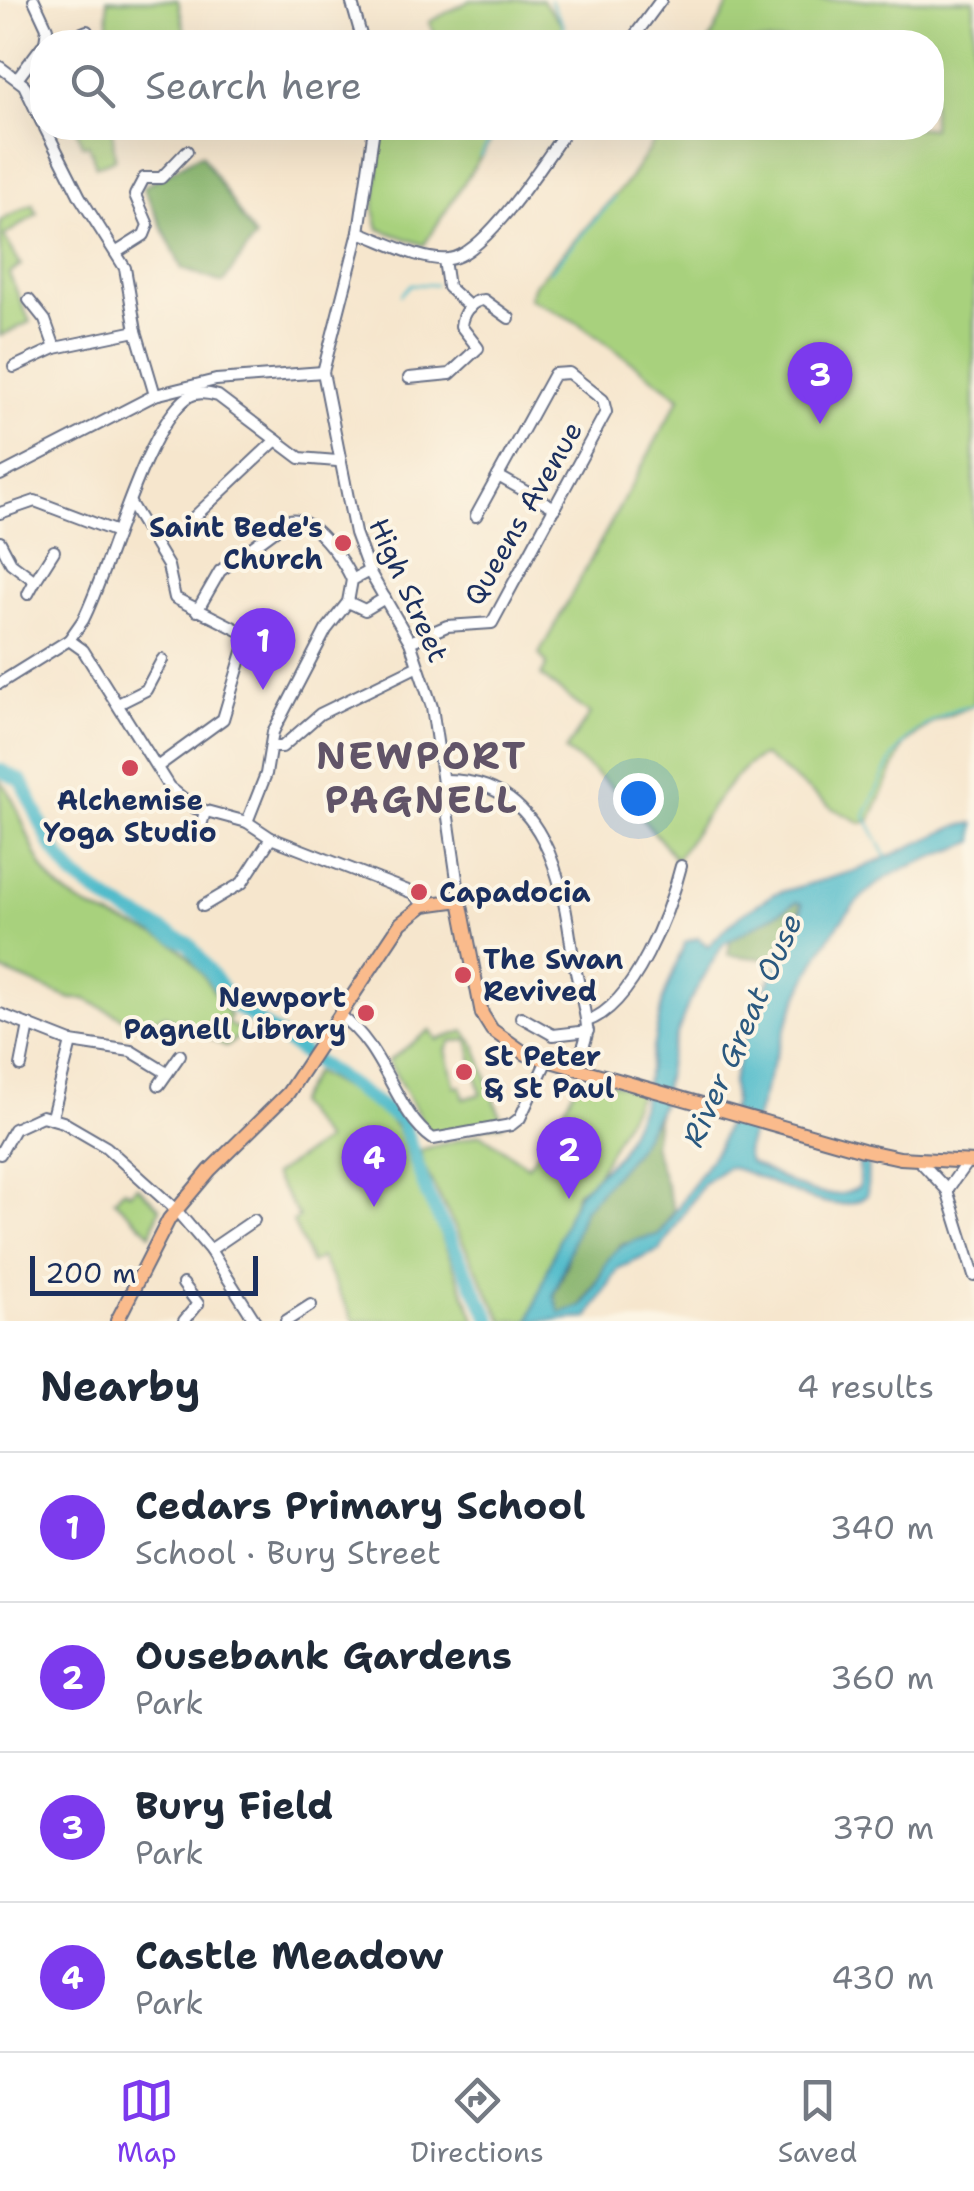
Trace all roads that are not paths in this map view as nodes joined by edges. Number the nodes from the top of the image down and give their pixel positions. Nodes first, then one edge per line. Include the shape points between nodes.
1 (34, 0) edge
2 (351, 0) edge
3 (661, 0) edge
4 (42, 30) edge
5 (359, 30) edge
6 (639, 30) edge
7 (30, 62) edge
8 (0, 67) edge
9 (18, 78) junction
10 (30, 98) edge
11 (52, 140) edge
12 (372, 140) edge
13 (559, 140) edge
14 (187, 152) dead end
15 (359, 232) junction
16 (117, 252) junction
17 (444, 260) junction
18 (29, 300) dead end
19 (470, 307) junction
20 (510, 318) dead end
21 (136, 331) junction
22 (55, 348) junction
23 (14, 368) dead end
24 (323, 372) junction
25 (410, 378) dead end
26 (155, 394) junction
27 (276, 440) junction
28 (338, 461) junction
29 (0, 474) edge
30 (498, 476) junction
31 (130, 503) junction
32 (555, 508) junction
33 (0, 513) edge
34 (476, 516) dead end
35 (189, 522) dead end
36 (116, 532) junction
37 (0, 542) edge
38 (54, 551) dead end
39 (369, 571) junction
40 (352, 580) junction
41 (35, 581) junction
42 (28, 594) dead end
43 (385, 598) junction
44 (348, 602) junction
45 (197, 611) junction
46 (68, 640) junction
47 (410, 642) junction
48 (162, 660) dead end
49 (416, 667) junction
50 (0, 683) edge
51 (120, 703) junction
52 (271, 746) junction
53 (157, 767) junction
54 (445, 780) junction
55 (205, 812) junction
56 (248, 822) junction
57 (199, 832) dead end
58 (271, 838) junction
59 (681, 866) dead end
60 (460, 900) junction
61 (424, 905) junction
62 (203, 906) dead end
63 (0, 1014) edge
64 (521, 1017) dead end
65 (336, 1020) junction
66 (29, 1025) junction
67 (587, 1026) junction
68 (71, 1042) junction
69 (180, 1055) dead end
70 (547, 1060) junction
71 (20, 1066) dead end
72 (575, 1069) junction
73 (167, 1074) junction
74 (159, 1086) dead end
75 (52, 1118) junction
76 (0, 1154) edge
77 (917, 1159) junction
78 (970, 1162) edge
79 (947, 1190) junction
80 (247, 1208) dead end
81 (176, 1210) junction
82 (210, 1250) junction
83 (974, 1276) edge
84 (183, 1284) dead end
85 (311, 1305) dead end
86 (117, 1321) edge
87 (184, 1321) edge
88 (255, 1321) edge
89 (286, 1321) edge

1 - 4 street
2 - 5 street
3 - 6 street
7 - 9 street
8 - 9 street
9 - 10 street
11 - 16 street
12 - 15 street
13 - 17 street via 499,220 466,253
14 - 16 street via 161,178 144,178 138,186 135,195 148,224 144,235
15 - 17 street
15 - 24 street
16 - 21 street
17 - 19 street via 448,287
18 - 22 street
19 - 20 street via 484,300
19 - 25 street via 461,326 478,348 450,374
21 - 22 street
21 - 26 street
22 - 23 street
24 - 26 street via 216,380
24 - 28 street, High Street
26 - 29 street
27 - 28 street via 300,458
27 - 31 street via 209,394 186,398
27 - 35 street
28 - 39 street, High Street
30 - 32 street
30 - 32 street, Queens Avenue via 554,374 569,373 603,400 606,412
30 - 34 street
31 - 36 street
31 - 45 street via 168,566 175,598
32 - 47 street, Queens Avenue via 492,622 448,626
33 - 36 street via 35,501
36 - 46 street via 95,596
37 - 41 street via 11,563
38 - 41 street
39 - 40 street
39 - 43 street, High Street
40 - 44 street
40 - 45 street via 305,522 290,520 220,572
41 - 42 street
43 - 44 street via 365,610
43 - 47 street, High Street
44 - 52 street via 300,676
45 - 53 street via 248,635 222,718
46 - 50 street
46 - 51 street via 83,650
47 - 49 street, High Street
48 - 51 street via 146,690
49 - 52 street via 320,714 282,747
49 - 54 street, High Street via 432,707
51 - 53 street
52 - 56 street
53 - 55 street via 182,800
54 - 60 street, High Street
54 - 67 street via 506,796 546,839 567,910
55 - 56 street
55 - 57 street
56 - 58 street
58 - 61 street via 413,893
58 - 62 street via 242,883
59 - 67 street via 668,915 630,981
60 - 61 main road
60 - 70 main road, High Street via 482,1014 505,1041
61 - 65 main road via 401,923
63 - 66 street
64 - 67 street via 553,1034
65 - 70 street via 358,1030 422,1132 433,1139 520,1118
65 - 81 main road via 288,1093
66 - 68 street
66 - 71 street
67 - 72 street
68 - 73 street via 131,1051
68 - 75 street
69 - 73 street
70 - 72 main road, High Street
72 - 77 main road, High Street via 863,1150
73 - 74 street
75 - 76 street via 22,1123
75 - 81 street via 106,1147
77 - 78 main road, High Street
77 - 79 street
78 - 79 street
79 - 83 street
80 - 82 street via 256,1223
81 - 82 street
81 - 86 main road
82 - 88 street
84 - 87 street via 198,1304
85 - 89 street

